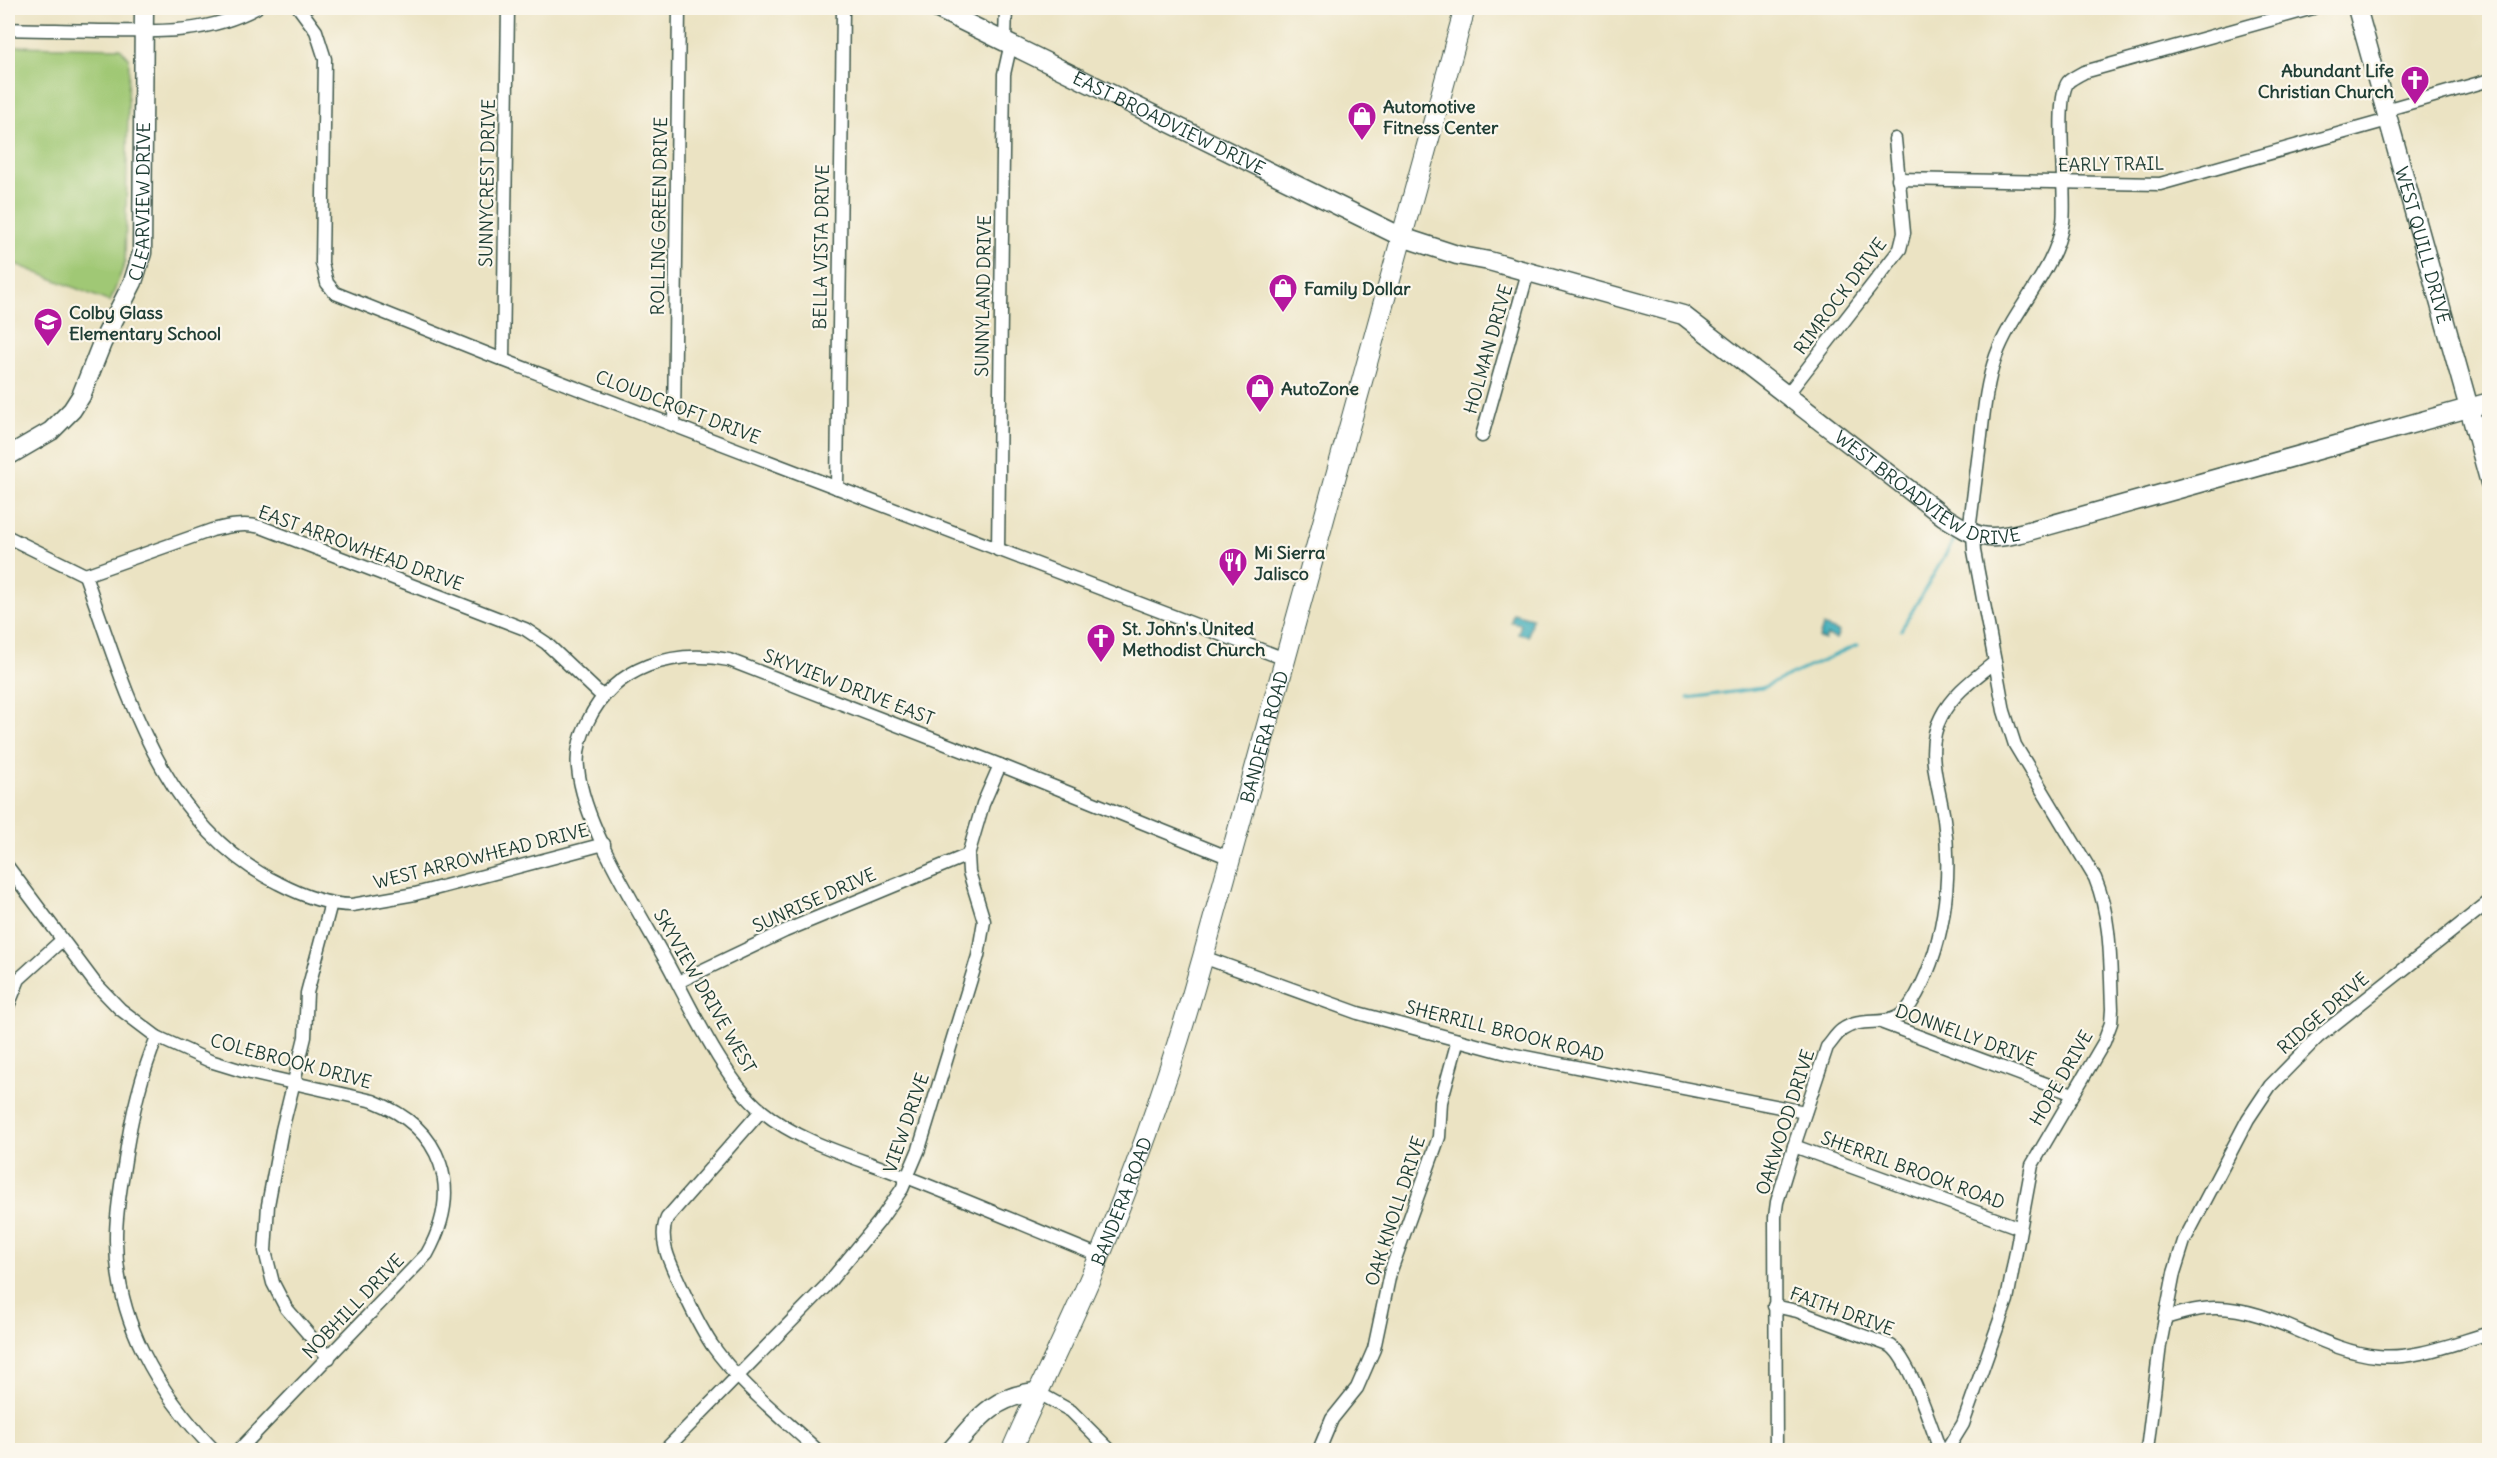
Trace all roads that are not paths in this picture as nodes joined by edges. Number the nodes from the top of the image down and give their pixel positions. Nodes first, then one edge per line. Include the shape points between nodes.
1 (144, 8) edge
2 (256, 8) edge
3 (299, 8) edge
4 (508, 8) edge
5 (679, 8) edge
6 (843, 8) edge
7 (936, 8) edge
8 (1006, 8) edge
9 (1465, 8) edge
10 (2313, 8) edge
11 (2356, 8) edge
12 (8, 29) edge
13 (144, 32) junction
14 (1008, 41) junction
15 (2490, 80) edge
16 (2387, 115) junction
17 (1895, 139) dead end
18 (1898, 179) junction
19 (2063, 183) junction
20 (1402, 237) junction
21 (1528, 272) junction
22 (503, 360) junction
23 (1786, 396) junction
24 (2490, 402) edge
25 (2468, 407) junction
26 (674, 425) junction
27 (1482, 436) dead end
28 (8, 456) edge
29 (2490, 483) edge
30 (837, 488) junction
31 (1971, 532) junction
32 (8, 537) edge
33 (998, 550) junction
34 (85, 574) junction
35 (1285, 659) junction
36 (1995, 662) junction
37 (603, 696) junction
38 (1000, 765) junction
39 (604, 844) junction
40 (968, 855) junction
41 (1230, 858) junction
42 (8, 867) edge
43 (2490, 901) edge
44 (331, 903) junction
45 (62, 940) junction
46 (1203, 957) junction
47 (678, 982) junction
48 (8, 1006) edge
49 (1881, 1023) junction
50 (157, 1037) junction
51 (1458, 1040) junction
52 (294, 1082) junction
53 (2073, 1094) junction
54 (761, 1111) junction
55 (1805, 1113) junction
56 (1794, 1146) junction
57 (440, 1163) joint
58 (909, 1177) junction
59 (2020, 1228) junction
60 (1100, 1256) junction
61 (1774, 1306) junction
62 (2165, 1318) junction
63 (2490, 1333) edge
64 (329, 1358) junction
65 (738, 1375) junction
66 (1037, 1392) junction
67 (214, 1450) edge
68 (239, 1450) edge
69 (665, 1450) edge
70 (816, 1450) edge
71 (951, 1450) edge
72 (1012, 1450) edge
73 (1110, 1450) edge
74 (1319, 1450) edge
75 (1776, 1450) edge
76 (1940, 1450) edge
77 (2147, 1450) edge

1 - 13 street, CLEARVIEW DRIVE
2 - 13 street via 206,27
3 - 22 street, CLOUDCROFT DRIVE via 316,31 325,59 322,263 327,283 344,298
4 - 22 street, SUNNYCREST DRIVE
5 - 26 street, ROLLING GREEN DRIVE
6 - 30 street, BELLA VISTA DRIVE
7 - 14 street, EAST BROADVIEW DRIVE
8 - 14 street, SUNNYLAND DRIVE
9 - 20 main road, BANDERA ROAD
10 - 19 street via 2084,72 2069,81 2062,100
11 - 16 street, WEST QUILL DRIVE
12 - 13 street
13 - 28 street, CLEARVIEW DRIVE via 142,253 133,282 72,410 51,431
14 - 20 street, EAST BROADVIEW DRIVE
14 - 33 street, SUNNYLAND DRIVE via 1004,74
15 - 16 street, EARLY TRAIL
16 - 19 street, EARLY TRAIL via 2160,183
16 - 25 street, WEST QUILL DRIVE
17 - 18 street, RIMROCK DRIVE
18 - 19 street, EARLY TRAIL
18 - 23 street, RIMROCK DRIVE via 1904,233 1900,249
19 - 31 street via 2063,219 2058,242 2003,339 1991,370
20 - 21 street, WEST BROADVIEW DRIVE
20 - 35 main road, BANDERA ROAD
21 - 23 street, WEST BROADVIEW DRIVE via 1683,315
21 - 27 street, HOLMAN DRIVE
22 - 26 street, CLOUDCROFT DRIVE
23 - 31 street, WEST BROADVIEW DRIVE via 1943,516
24 - 25 street, WEST BROADVIEW DRIVE
25 - 29 street, WEST QUILL DRIVE
25 - 31 street, WEST BROADVIEW DRIVE via 2025,532 1993,539
26 - 30 street, CLOUDCROFT DRIVE
30 - 33 street, CLOUDCROFT DRIVE
31 - 36 street
32 - 34 street
33 - 35 street, CLOUDCROFT DRIVE
34 - 37 street, EAST ARROWHEAD DRIVE via 212,530 261,527 525,629 546,643
34 - 44 street, WEST ARROWHEAD DRIVE via 139,725 176,790 204,825 250,868 303,896
35 - 41 main road, BANDERA ROAD
36 - 49 street, OAKWOOD DRIVE via 1955,696 1934,734 1934,767 1947,855 1942,915 1923,980 1910,1005 1900,1016
36 - 53 street, HOPE DRIVE via 2015,745 2095,878 2104,903 2111,1023
37 - 38 street, SKYVIEW DRIVE EAST via 642,667 685,656 715,657
37 - 39 street, SKYVIEW DRIVE EAST via 585,726 578,752 581,788
38 - 40 street, VIEW DRIVE
38 - 41 street, SKYVIEW DRIVE EAST
39 - 44 street, WEST ARROWHEAD DRIVE via 415,894 352,905
39 - 47 street, SKYVIEW DRIVE WEST
40 - 47 street, SUNRISE DRIVE via 785,931
40 - 58 street, VIEW DRIVE via 969,872 982,908 982,939
41 - 46 main road, BANDERA ROAD
42 - 45 street, COLEBROOK DRIVE
43 - 62 street, RIDGE DRIVE via 2318,1037 2270,1086 2187,1232
44 - 52 street via 307,993 305,1037
45 - 48 street via 19,979
45 - 50 street, COLEBROOK DRIVE via 120,1009
46 - 51 street, SHERRILL BROOK ROAD via 1358,1013
46 - 60 main road, BANDERA ROAD via 1161,1096
47 - 54 street, SKYVIEW DRIVE WEST via 725,1066
49 - 53 street, DONNELLY DRIVE
49 - 55 street, OAKWOOD DRIVE via 1858,1023 1841,1030 1827,1047
50 - 52 street, COLEBROOK DRIVE via 210,1061
50 - 67 street via 140,1079 130,1128 117,1211 117,1253 124,1301 148,1365 189,1425
51 - 55 street, SHERRILL BROOK ROAD via 1547,1063
51 - 74 street, OAK KNOLL DRIVE via 1441,1102 1439,1137 1390,1273 1374,1349 1362,1379 1332,1419
52 - 57 street, COLEBROOK DRIVE via 392,1108 423,1133
52 - 64 street via 268,1205 265,1251 273,1283 286,1308
53 - 59 street, HOPE DRIVE via 2032,1165
54 - 58 street, SKYVIEW DRIVE WEST via 777,1123 839,1152
54 - 65 street via 667,1218 663,1230 671,1266 697,1321
55 - 56 street, OAKWOOD DRIVE
56 - 59 street, SHERRIL BROOK ROAD
56 - 61 street, OAKWOOD DRIVE via 1775,1217
57 - 64 street, NOBHILL DRIVE via 446,1193 444,1214 427,1254
58 - 60 street, SKYVIEW DRIVE WEST
58 - 65 street, VIEW DRIVE via 878,1223 825,1287
59 - 76 street, HOPE DRIVE via 2007,1300 1963,1424
60 - 66 main road, BANDERA ROAD
61 - 75 street, OAKWOOD DRIVE
61 - 76 street, FAITH DRIVE via 1808,1315 1897,1351
62 - 63 street via 2214,1308 2242,1311 2352,1352 2379,1357 2420,1353
62 - 77 street, RIDGE DRIVE
64 - 68 street, NOBHILL DRIVE
65 - 69 street, VIEW DRIVE
65 - 70 street
66 - 71 street via 996,1403
66 - 72 main road, BANDERA ROAD
66 - 73 street via 1076,1415

